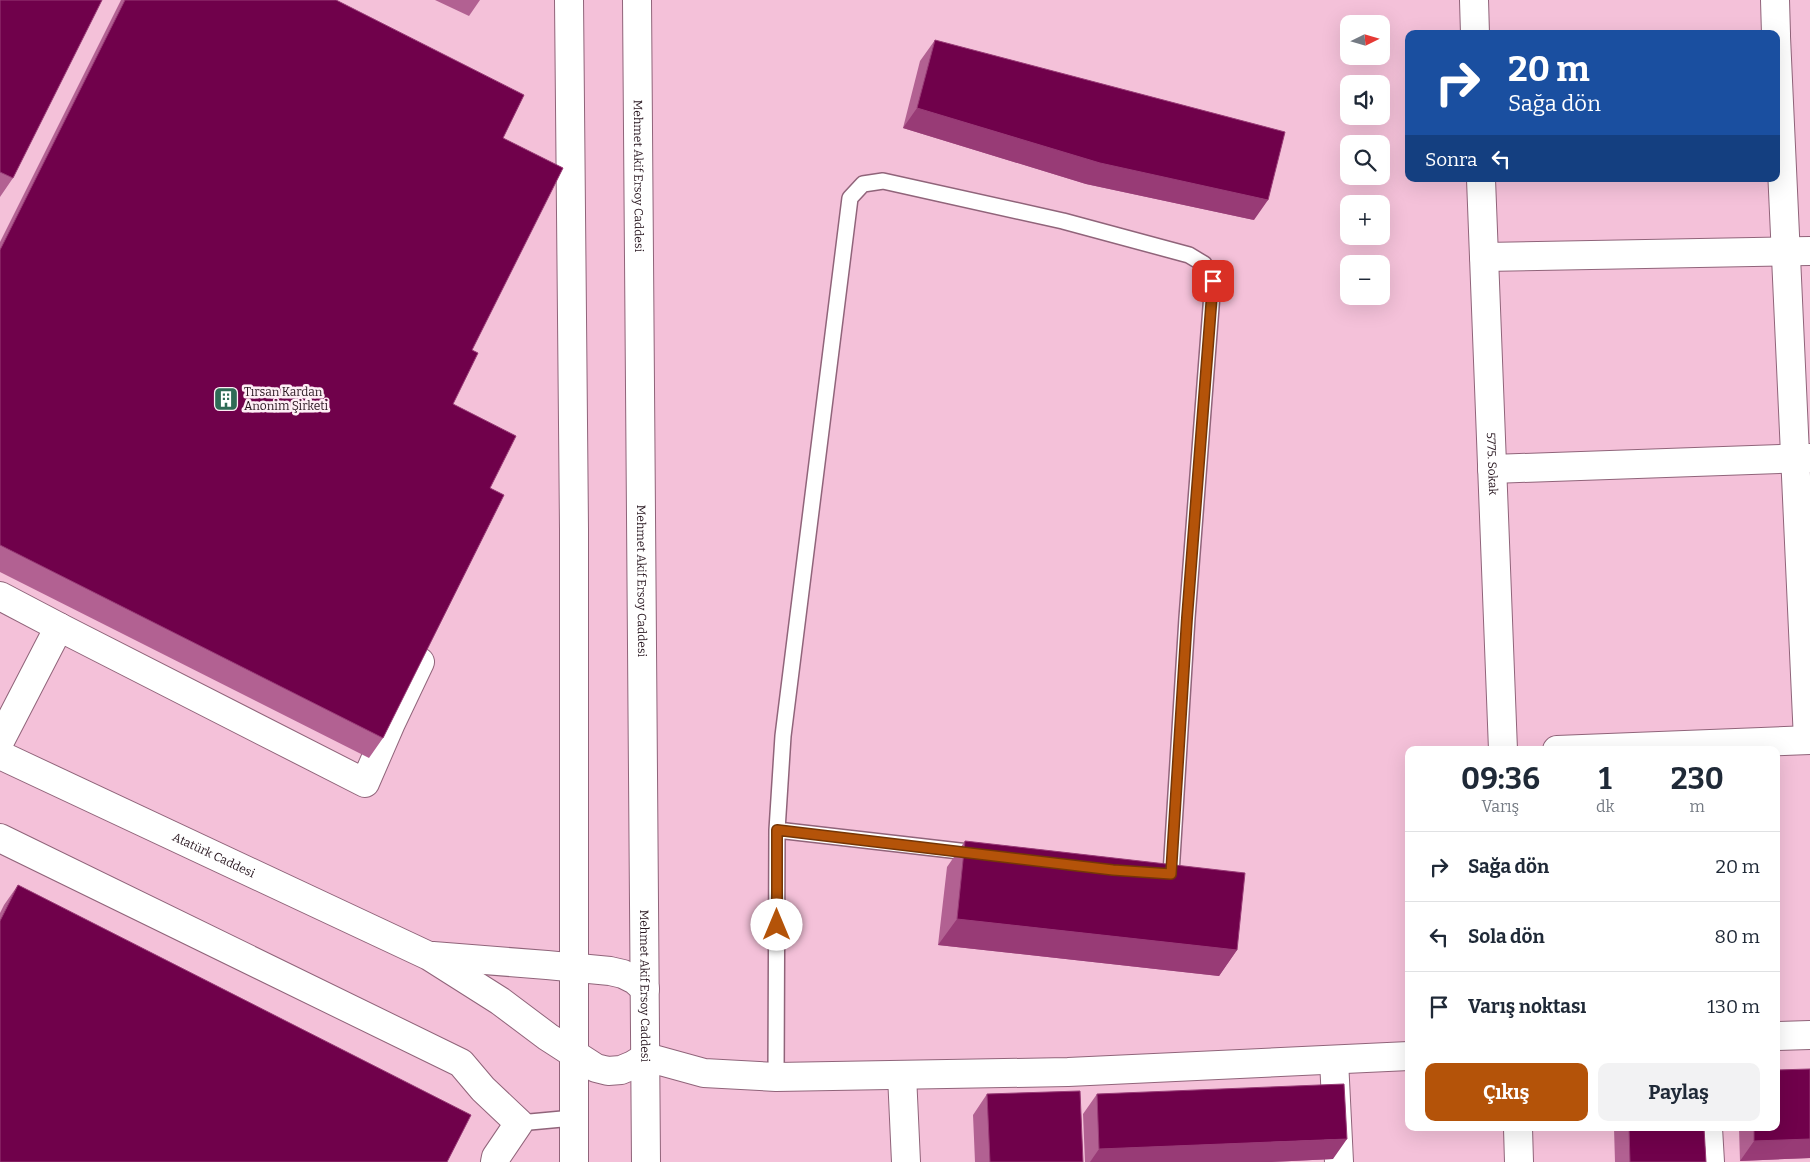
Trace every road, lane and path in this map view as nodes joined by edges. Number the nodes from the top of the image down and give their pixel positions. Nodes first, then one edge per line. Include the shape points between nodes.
1 (569, 0) edge
2 (637, 0) edge
3 (1474, 0) edge
4 (1775, 0) edge
5 (1475, 30) edge
6 (1776, 30) edge
7 (1780, 74) edge
8 (1481, 182) edge
9 (1798, 252) edge
10 (1484, 257) junction
11 (1803, 458) edge
12 (1492, 469) junction
13 (0, 596) edge
14 (59, 627) junction
15 (429, 644) edge
16 (1809, 740) edge
17 (0, 741) edge
18 (1504, 746) edge
19 (1658, 746) edge
20 (0, 755) edge
21 (777, 830) junction
22 (0, 838) edge
23 (995, 855) edge
24 (1152, 873) edge
25 (429, 956) junction
26 (574, 968) junction
27 (645, 990) junction
28 (1810, 1035) edge
29 (1780, 1036) edge
30 (574, 1054) junction
31 (1405, 1056) edge
32 (646, 1057) junction
33 (1334, 1060) junction
34 (1068, 1072) junction
35 (902, 1075) junction
36 (776, 1076) junction
37 (1070, 1099) edge
38 (573, 1118) junction
39 (519, 1123) junction
40 (1518, 1131) edge
41 (1708, 1131) edge
42 (496, 1162) edge
43 (574, 1162) edge
44 (646, 1162) edge
45 (906, 1162) edge
46 (1339, 1162) edge
47 (1519, 1162) edge
48 (1710, 1162) edge

1 - 26 street
2 - 27 street, Mehmet Akif Ersoy Caddesi
3 - 5 street
4 - 6 street
7 - 9 street
8 - 10 street, 5775. Sokak
9 - 10 street
9 - 11 street
10 - 12 street, 5775. Sokak
11 - 12 street
11 - 16 street
12 - 18 street, 5775. Sokak
13 - 14 street
14 - 15 street via 365,782
14 - 17 street
16 - 19 street
20 - 25 street, Atatürk Caddesi
21 - 23 lane
21 - 24 lane via 783,736 850,198 863,184 883,181 1063,221 1189,256 1204,264 1213,281 1171,874
21 - 36 lane
22 - 39 street via 461,1063
25 - 26 street
25 - 30 street
26 - 27 street via 623,974
26 - 30 street
27 - 32 street, Mehmet Akif Ersoy Caddesi
28 - 29 street
30 - 32 street via 608,1072 621,1070
30 - 38 street
31 - 33 street
32 - 36 street via 704,1073
32 - 44 street, Mehmet Akif Ersoy Caddesi
33 - 34 street
33 - 46 street
34 - 35 street
34 - 37 street
35 - 36 street
35 - 45 street
38 - 39 lane
38 - 43 street
39 - 42 street via 496,1157
40 - 47 street
41 - 48 street

